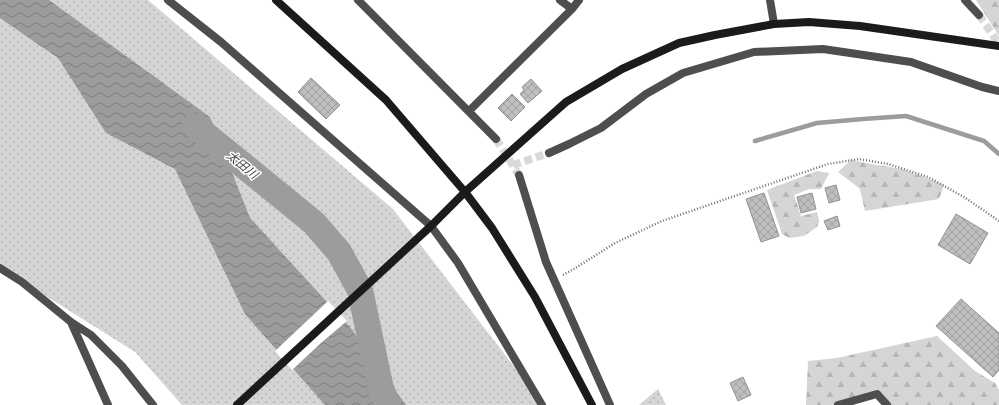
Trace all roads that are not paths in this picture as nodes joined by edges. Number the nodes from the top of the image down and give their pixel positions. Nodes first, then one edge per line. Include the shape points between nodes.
1 (168, 0) edge
2 (276, 0) edge
3 (358, 0) edge
4 (560, 0) edge
5 (579, 0) edge
6 (770, 0) edge
7 (965, 0) edge
8 (572, 9) junction
9 (980, 15) tunnel mouth
10 (774, 24) junction
11 (999, 46) edge
12 (999, 91) edge
13 (469, 111) junction
14 (496, 138) tunnel mouth
15 (549, 153) tunnel mouth
16 (519, 175) tunnel mouth
17 (466, 192) junction
18 (431, 226) junction
19 (0, 268) edge
20 (71, 322) junction
21 (108, 405) edge
22 (153, 405) edge
23 (237, 405) edge
24 (542, 405) edge
25 (592, 405) edge
26 (610, 405) edge
27 (838, 405) edge
28 (887, 405) edge

1 - 18 street via 221,42
2 - 17 street via 386,100
3 - 13 street
4 - 8 street
5 - 8 street
6 - 10 street
7 - 9 street
8 - 13 street
10 - 11 street via 809,22 860,26
10 - 17 street via 679,43 622,69 566,102
12 - 15 street via 911,62 823,49 754,52 682,73 646,94 601,128
13 - 14 street
16 - 26 street via 546,262
17 - 18 street
17 - 25 street via 535,297
18 - 23 street
18 - 24 street via 458,263
19 - 20 street via 22,282
20 - 21 street
20 - 22 street via 92,335
27 - 28 street via 877,394

